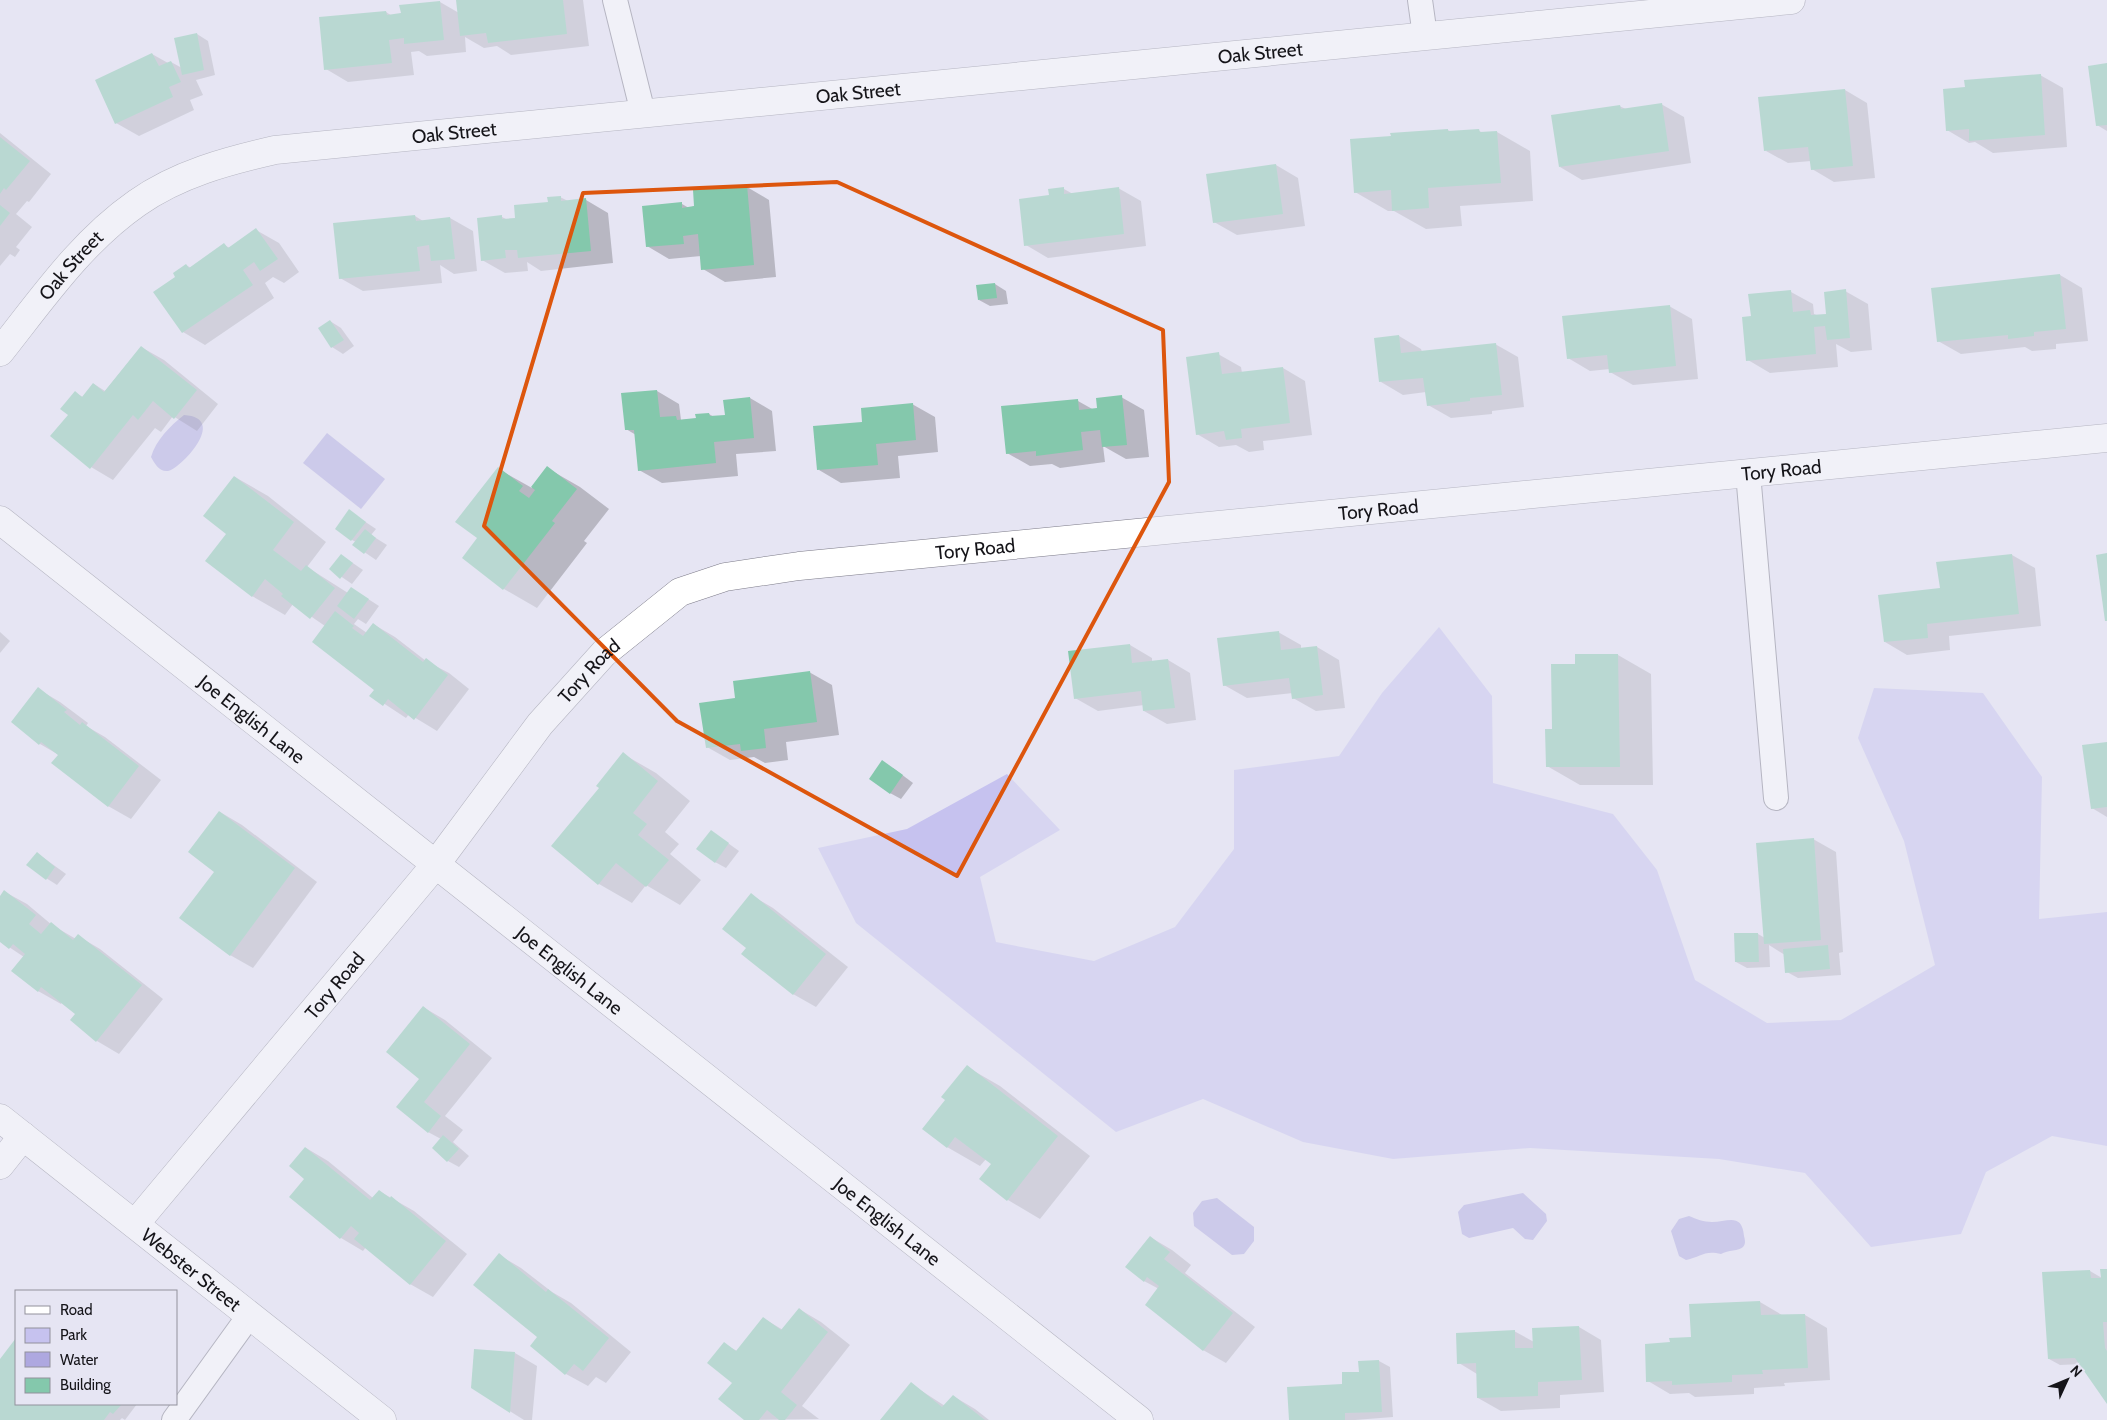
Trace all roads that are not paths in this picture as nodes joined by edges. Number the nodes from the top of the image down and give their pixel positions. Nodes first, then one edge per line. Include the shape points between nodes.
1 (615, 0) edge
2 (1420, 0) edge
3 (1790, 0) edge
4 (1425, 36) junction
5 (644, 114) junction
6 (0, 352) edge
7 (2107, 438) edge
8 (1748, 473) junction
9 (0, 520) edge
10 (1776, 798) dead end
11 (436, 864) junction
12 (0, 1118) edge
13 (23, 1136) junction
14 (0, 1165) edge
15 (135, 1224) junction
16 (249, 1316) junction
17 (174, 1420) edge
18 (382, 1420) edge
19 (1139, 1420) edge

1 - 5 lane
2 - 4 lane
3 - 4 street, Oak Street
4 - 5 street, Oak Street
5 - 6 street, Oak Street via 275,150 226,161 181,179 138,202 98,234
7 - 8 street, Tory Road
8 - 10 lane
8 - 11 street, Tory Road via 800,566 726,577 680,592 604,653 540,724
9 - 11 street, Joe English Lane
11 - 15 street, Tory Road
11 - 19 street, Joe English Lane
12 - 13 street, Webster Street
13 - 14 street
13 - 15 street, Webster Street
15 - 16 street, Webster Street
16 - 17 lane
16 - 18 street, Webster Street

